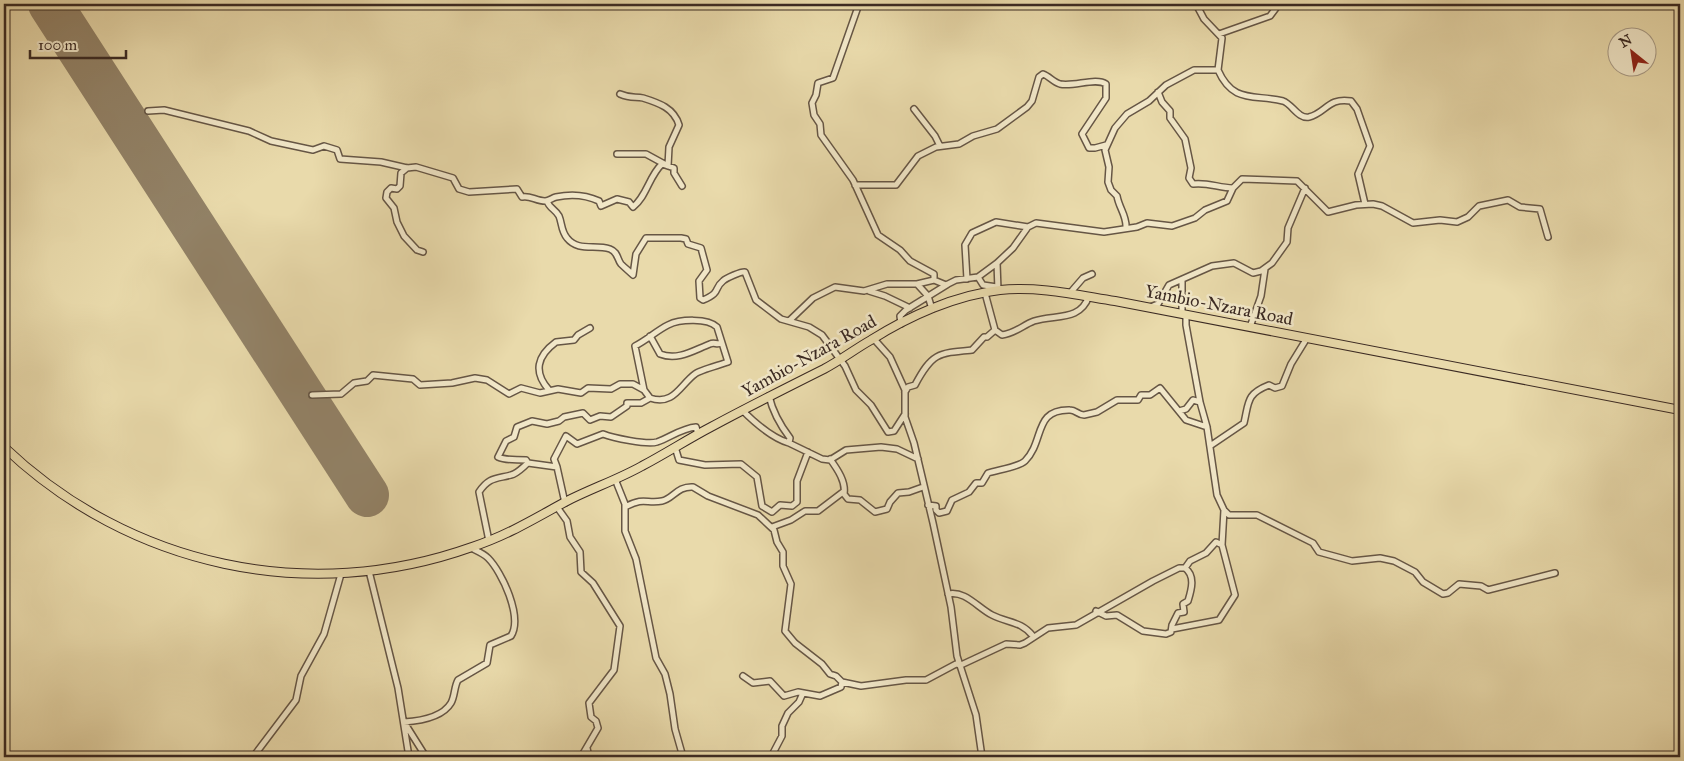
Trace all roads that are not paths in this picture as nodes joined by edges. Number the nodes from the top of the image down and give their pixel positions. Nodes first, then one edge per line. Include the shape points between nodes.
1 (859, 4) edge
2 (1196, 4) edge
3 (1279, 4) edge
4 (1219, 34) junction
5 (1218, 70) junction
6 (1158, 92) junction
7 (620, 94) dead end
8 (914, 109) dead end
9 (148, 111) dead end
10 (1106, 144) junction
11 (940, 146) junction
12 (617, 154) dead end
13 (668, 166) junction
14 (407, 168) junction
15 (855, 185) junction
16 (682, 186) dead end
17 (1233, 188) junction
18 (1304, 188) junction
19 (547, 201) junction
20 (1366, 204) junction
21 (1028, 227) junction
22 (1126, 228) junction
23 (1548, 237) dead end
24 (423, 252) dead end
25 (997, 262) junction
26 (1265, 269) junction
27 (1092, 274) dead end
28 (978, 277) junction
29 (967, 279) junction
30 (934, 280) junction
31 (1182, 280) junction
32 (917, 284) junction
33 (946, 285) junction
34 (998, 289) junction
35 (864, 291) junction
36 (985, 293) junction
37 (1070, 294) junction
38 (928, 296) junction
39 (1089, 296) junction
40 (911, 307) junction
41 (1150, 307) junction
42 (932, 309) junction
43 (920, 314) junction
44 (1184, 314) junction
45 (789, 321) junction
46 (900, 324) junction
47 (1250, 327) junction
48 (590, 328) dead end
49 (995, 330) junction
50 (650, 336) junction
51 (873, 338) junction
52 (1307, 338) junction
53 (721, 343) junction
54 (840, 360) junction
55 (549, 390) junction
56 (644, 390) junction
57 (905, 392) junction
58 (312, 395) dead end
59 (769, 396) junction
60 (650, 398) junction
61 (1200, 402) junction
62 (742, 410) junction
63 (1680, 410) edge
64 (1179, 411) junction
65 (905, 414) junction
66 (1207, 427) junction
67 (698, 434) junction
68 (789, 442) junction
69 (1210, 446) junction
70 (4, 447) edge
71 (675, 447) junction
72 (808, 452) junction
73 (830, 459) junction
74 (918, 459) junction
75 (528, 463) junction
76 (557, 466) junction
77 (615, 480) junction
78 (923, 487) junction
79 (843, 492) junction
80 (565, 502) junction
81 (626, 504) junction
82 (928, 505) junction
83 (792, 506) junction
84 (557, 507) junction
85 (1224, 510) junction
86 (805, 511) junction
87 (772, 527) junction
88 (488, 541) junction
89 (1222, 545) junction
90 (471, 548) junction
91 (1185, 568) junction
92 (369, 571) junction
93 (1555, 573) dead end
94 (340, 574) junction
95 (948, 594) junction
96 (1096, 611) junction
97 (1172, 629) junction
98 (1033, 636) junction
99 (958, 664) junction
100 (744, 676) dead end
101 (842, 682) junction
102 (803, 693) junction
103 (404, 722) junction
104 (587, 748) junction
105 (252, 757) edge
106 (409, 757) edge
107 (426, 757) edge
108 (580, 757) edge
109 (589, 757) edge
110 (683, 757) edge
111 (771, 757) edge
112 (982, 757) edge

1 - 15 street via 833,78 818,83 812,103 821,136
2 - 4 street
3 - 4 street via 1270,16
4 - 5 street via 1222,38
5 - 6 street via 1194,70 1166,84
5 - 20 street via 1229,88 1247,97 1285,102 1304,116 1309,117 1337,101 1354,104 1370,146 1358,174
6 - 10 street via 1127,114
6 - 17 street via 1170,111 1170,118 1185,139 1191,168 1189,178 1193,184 1207,182 1218,188
7 - 13 street via 635,99 641,97 668,107 673,113 679,125 669,147
8 - 11 street
9 - 14 street via 173,113 249,130 272,141 313,150 324,146 336,150 340,159
10 - 11 street via 1089,148 1082,134 1106,98 1104,82 1058,83 1043,74 1038,79 1030,104 997,129 959,144
10 - 22 street via 1108,182 1127,219
11 - 15 street via 918,156 896,185
12 - 13 street via 646,154
13 - 16 street via 674,168
13 - 19 street via 662,164 653,173 641,199 633,207 629,202 618,200 601,206 599,201 588,196 558,197
14 - 19 street via 416,167 453,178 459,189 469,192 517,189 522,197
14 - 24 street via 401,173 400,186 391,188 386,198 394,208 404,236
15 - 30 street via 878,235 910,261 934,274
17 - 18 street via 1242,179 1254,178 1297,182
17 - 22 street via 1227,201 1195,218 1172,226 1147,223 1137,228
18 - 20 street via 1328,212
18 - 26 street via 1288,228 1287,242
19 - 45 street via 572,243 587,248 610,249 633,275 636,254 646,238 686,239 688,244 703,251 707,270 699,281 700,298 712,296 722,281 740,271 745,272 756,300 781,319
20 - 23 street via 1382,206 1413,223 1457,222 1479,206 1508,200 1524,208 1540,209
21 - 22 street via 1036,223 1104,232
21 - 25 street via 1013,248
21 - 29 street via 996,222 972,233 965,245
25 - 28 street
25 - 34 street
26 - 31 street via 1253,273 1240,265 1226,262
26 - 47 street via 1261,296
27 - 37 street via 1083,278
28 - 29 street
28 - 34 street via 987,287
29 - 33 street
30 - 32 street
30 - 33 street
31 - 41 street via 1169,285 1158,304
31 - 44 street
32 - 35 street via 887,284
32 - 38 street
33 - 38 street
34 - 36 main road, Yambio-Nzara Road
34 - 37 main road, Yambio-Nzara Road via 1025,288
35 - 40 street via 873,291
35 - 45 street via 836,287 813,298
36 - 42 main road, Yambio-Nzara Road
36 - 49 street
37 - 39 main road, Yambio-Nzara Road
38 - 40 street
38 - 42 street
39 - 41 main road, Yambio-Nzara Road
39 - 49 street via 1085,306 1065,317 1033,321 1009,334 1002,335
40 - 43 street
40 - 46 street via 900,316
41 - 44 main road, Yambio-Nzara Road
42 - 43 main road, Yambio-Nzara Road
43 - 46 main road, Yambio-Nzara Road
44 - 47 main road, Yambio-Nzara Road
44 - 61 street
45 - 54 street via 822,336
46 - 51 main road, Yambio-Nzara Road
47 - 52 main road, Yambio-Nzara Road
48 - 55 street via 574,340 556,342 541,360 538,370
49 - 57 street via 972,350 939,354 929,362 915,385
50 - 53 street via 660,354 669,356 681,356
50 - 53 street via 671,323 702,320 717,327
50 - 56 street via 635,346
51 - 54 main road, Yambio-Nzara Road
51 - 57 street via 890,357
52 - 63 main road, Yambio-Nzara Road
52 - 69 street via 1282,386 1275,388 1269,385 1256,392 1247,404 1244,423
53 - 60 street via 728,362 695,374 680,392 665,399
54 - 59 main road, Yambio-Nzara Road
54 - 65 street via 856,390 888,432 894,431
55 - 56 street via 581,393 588,388 611,389 623,384
55 - 58 street via 540,393 521,388 509,394 491,382 475,378 420,386 413,379 379,374 367,381 354,383 341,394
56 - 60 street
57 - 65 street
59 - 62 main road, Yambio-Nzara Road
59 - 68 street via 774,413 790,438
60 - 75 street via 641,403 627,402 627,406 611,417 600,416 590,420 583,413 575,413 559,422 546,424 532,420 517,427 514,437 506,440 498,457 526,460
61 - 64 street via 1193,400
61 - 66 street
62 - 67 main road, Yambio-Nzara Road
62 - 68 street via 774,438
64 - 66 street via 1186,420
64 - 82 street via 1160,388 1150,395 1141,395 1138,400 1117,400 1097,412 1084,415 1073,410 1055,410 1047,416 1024,463 988,473 982,483 976,483 968,492 952,500 947,511 939,513 936,506
65 - 74 street
66 - 69 street
67 - 71 main road, Yambio-Nzara Road
67 - 76 street via 696,427 690,428 656,443 619,440 603,434 577,444 566,436 554,459
68 - 72 street
69 - 85 street via 1217,495
70 - 94 main road, Yambio-Nzara Road via 36,475 82,507 161,546 256,570
71 - 77 main road, Yambio-Nzara Road
71 - 83 street via 679,460 705,465 741,464 757,476 762,506 770,512 780,505
72 - 73 street via 822,460
72 - 83 street via 798,481 797,502
73 - 74 street via 846,450 881,447 897,449
73 - 79 street via 839,471 845,488
74 - 78 street
75 - 76 street
75 - 88 street via 511,475 501,475 484,485 479,492
76 - 80 street
77 - 80 main road, Yambio-Nzara Road
77 - 81 street
78 - 79 street via 898,493 888,509 878,513 860,500 848,499
78 - 82 street
79 - 86 street via 818,511
80 - 84 main road, Yambio-Nzara Road
81 - 87 street via 639,500 663,501 679,490 693,487 758,515
81 - 110 street via 625,532 636,558 656,658 670,694
82 - 95 street
83 - 86 street
84 - 88 main road, Yambio-Nzara Road
84 - 104 street via 567,521 570,537 580,552 581,572 593,583 620,626 614,670 589,703 590,717 598,725
85 - 89 street
85 - 93 street via 1229,515 1257,515 1313,543 1319,552 1330,556 1352,561 1380,558 1399,563 1443,594 1458,584 1481,586 1488,590
86 - 87 street
87 - 101 street via 783,552 783,566 791,584 784,632 794,644
88 - 90 main road, Yambio-Nzara Road
89 - 91 street via 1214,543
89 - 97 street via 1235,595 1227,609 1219,620
90 - 92 main road, Yambio-Nzara Road via 417,563
90 - 103 street via 487,557 500,575 514,610 513,633 509,638 492,643 487,663 458,680 451,702 443,710 431,718
91 - 96 street
91 - 97 street via 1189,571 1193,591 1183,604 1184,612 1178,613 1174,619
92 - 94 main road, Yambio-Nzara Road
92 - 103 street
94 - 105 street via 324,634 301,676 294,702
95 - 98 street via 958,593 991,615 1022,625
95 - 99 street
96 - 97 street via 1106,616 1117,615 1143,631 1166,634
96 - 98 street via 1076,625 1048,628
98 - 99 street via 1020,645 1006,644
99 - 101 street via 926,680 861,686
99 - 112 street via 976,715
100 - 102 street via 753,683 770,681 784,696
101 - 102 street via 841,688 823,695
102 - 111 street via 788,713 782,726 782,736
103 - 106 street
103 - 107 street
104 - 108 street
104 - 109 street

